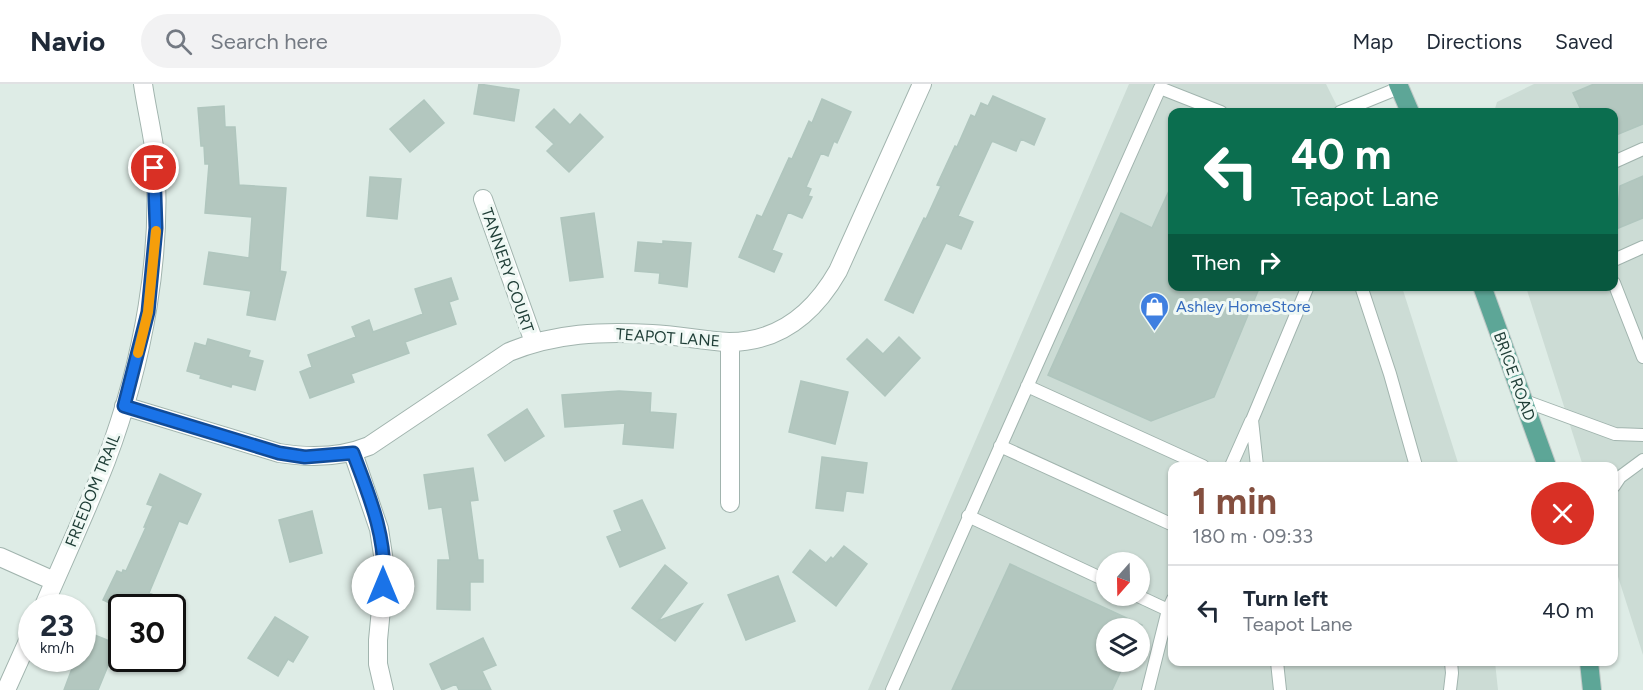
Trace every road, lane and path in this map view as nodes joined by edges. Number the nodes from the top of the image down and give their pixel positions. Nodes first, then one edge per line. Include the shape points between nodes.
1 (142, 84) edge
2 (922, 84) edge
3 (1398, 86) edge
4 (1211, 108) edge
5 (1349, 108) edge
6 (1408, 108) edge
7 (1643, 150) edge
8 (1618, 160) edge
9 (483, 199) dead end
10 (1643, 238) edge
11 (1643, 247) edge
12 (1618, 258) edge
13 (1306, 291) edge
14 (1363, 291) edge
15 (1484, 291) edge
16 (1617, 291) edge
17 (534, 342) junction
18 (730, 342) junction
19 (1643, 357) edge
20 (1027, 386) junction
21 (1525, 401) junction
22 (124, 406) junction
23 (1252, 420) junction
24 (1643, 435) edge
25 (1000, 446) junction
26 (353, 453) junction
27 (1643, 460) edge
28 (1194, 462) edge
29 (1233, 462) edge
30 (1257, 462) edge
31 (1415, 462) edge
32 (1546, 462) edge
33 (1618, 480) edge
34 (730, 503) dead end
35 (969, 516) junction
36 (1168, 523) edge
37 (0, 557) edge
38 (1096, 576) edge
39 (54, 581) junction
40 (49, 594) edge
41 (1150, 599) edge
42 (1168, 604) edge
43 (1168, 616) edge
44 (18, 663) edge
45 (1277, 666) edge
46 (1451, 666) edge
47 (1590, 666) edge
48 (6, 690) edge
49 (384, 690) edge
50 (892, 690) edge
51 (1148, 690) edge
52 (1280, 690) edge
53 (1450, 690) edge
54 (1592, 690) edge

1 - 22 street, FREEDOM TRAIL via 154,147 156,228 148,312
2 - 18 street, TEAPOT LANE via 825,293 809,311 775,332
3 - 5 lane
3 - 6 main road
4 - 20 lane via 1160,88
7 - 8 lane
9 - 17 street, TANNERY COURT
10 - 11 lane
11 - 12 lane
13 - 23 lane
14 - 31 lane
15 - 21 main road, BRICE ROAD
16 - 19 lane
17 - 18 street, TEAPOT LANE via 609,333
17 - 26 street, TEAPOT LANE via 509,352 393,431
18 - 34 street
20 - 25 lane
20 - 28 lane
21 - 24 lane via 1615,434
21 - 32 main road, BRICE ROAD
22 - 26 street, TEAPOT LANE via 279,453 305,457
22 - 39 street, FREEDOM TRAIL via 106,461
23 - 29 lane
23 - 30 lane
25 - 35 lane
25 - 36 lane
26 - 49 street via 379,529 385,568 378,640
27 - 33 lane
35 - 38 lane
35 - 50 lane
37 - 39 street
39 - 40 street, FREEDOM TRAIL
41 - 42 lane
43 - 51 lane
44 - 48 street
45 - 52 lane
46 - 53 lane
47 - 54 main road

